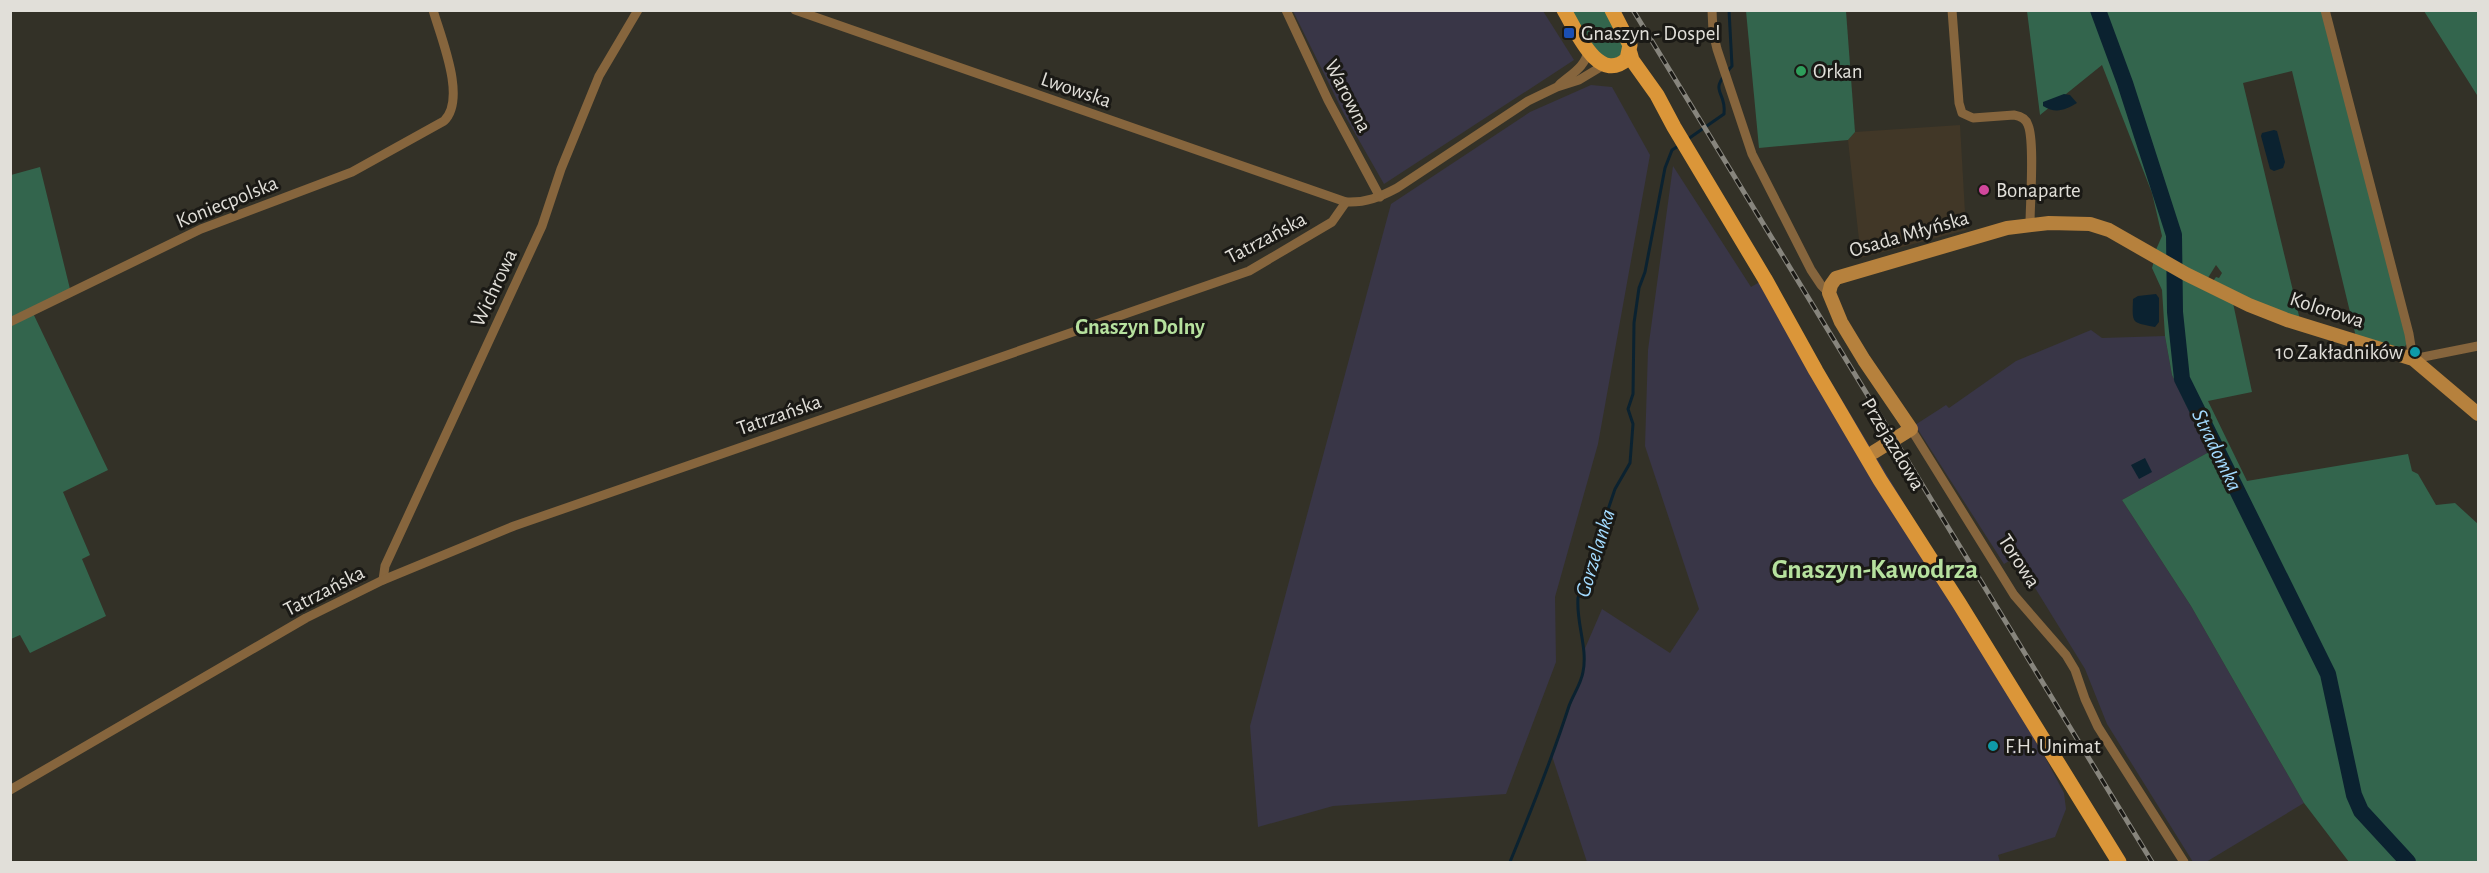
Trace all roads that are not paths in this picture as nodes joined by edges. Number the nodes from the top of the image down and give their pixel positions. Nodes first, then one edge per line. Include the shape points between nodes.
1 (433, 10) edge
2 (638, 10) edge
3 (795, 10) edge
4 (1286, 10) edge
5 (1564, 10) edge
6 (1612, 10) edge
7 (1712, 10) edge
8 (1952, 10) edge
9 (2325, 10) edge
10 (1588, 50) junction
11 (1630, 53) junction
12 (1611, 65) junction
13 (1557, 87) junction
14 (1671, 123) junction
15 (1380, 197) junction
16 (1346, 202) junction
17 (2030, 224) junction
18 (2164, 262) joint
19 (1829, 293) junction
20 (1784, 311) junction
21 (10, 322) edge
22 (2478, 345) edge
23 (2414, 359) junction
24 (2478, 414) edge
25 (1911, 429) junction
26 (1874, 452) junction
27 (383, 580) junction
28 (1959, 603) junction
29 (10, 790) edge
30 (2120, 862) edge
31 (2184, 862) edge

1 - 21 street, Koniecpolska via 452,79 454,103 444,121 352,172 201,229
2 - 27 street, Wichrowa via 599,76 542,226 385,566
3 - 16 street, Lwowska
4 - 15 street, Warowna
5 - 10 main road, Przejazdowa
6 - 11 main road, Przejazdowa via 1626,34
7 - 19 street via 1721,63 1752,154 1811,270
8 - 17 street via 1962,113 1973,118 2014,114 2028,123
9 - 23 street
10 - 12 main road, Przejazdowa via 1592,57
10 - 13 street via 1585,63
11 - 12 main road via 1627,59
11 - 14 main road, Przejazdowa
12 - 13 street
12 - 14 main road, Przejazdowa via 1641,84
13 - 15 street via 1528,101
14 - 20 main road, Przejazdowa
15 - 16 street via 1362,203
16 - 27 street, Tatrzańska via 1332,222 1250,272 513,526
17 - 18 street, Osada Młyńska via 2090,224 2109,230
17 - 19 street, Osada Młyńska via 1836,278
18 - 23 street, Kolorowa via 2287,320
19 - 25 street, Torowa via 1841,322
20 - 26 main road, Przejazdowa
20 - 28 main road, Przejazdowa via 1880,480
22 - 23 street
23 - 24 street, Kolorowa
25 - 26 street
25 - 31 street, Torowa via 2014,595 2066,655 2098,728
26 - 28 main road, Przejazdowa
27 - 29 street, Tatrzańska via 306,618
28 - 30 main road, Przejazdowa

